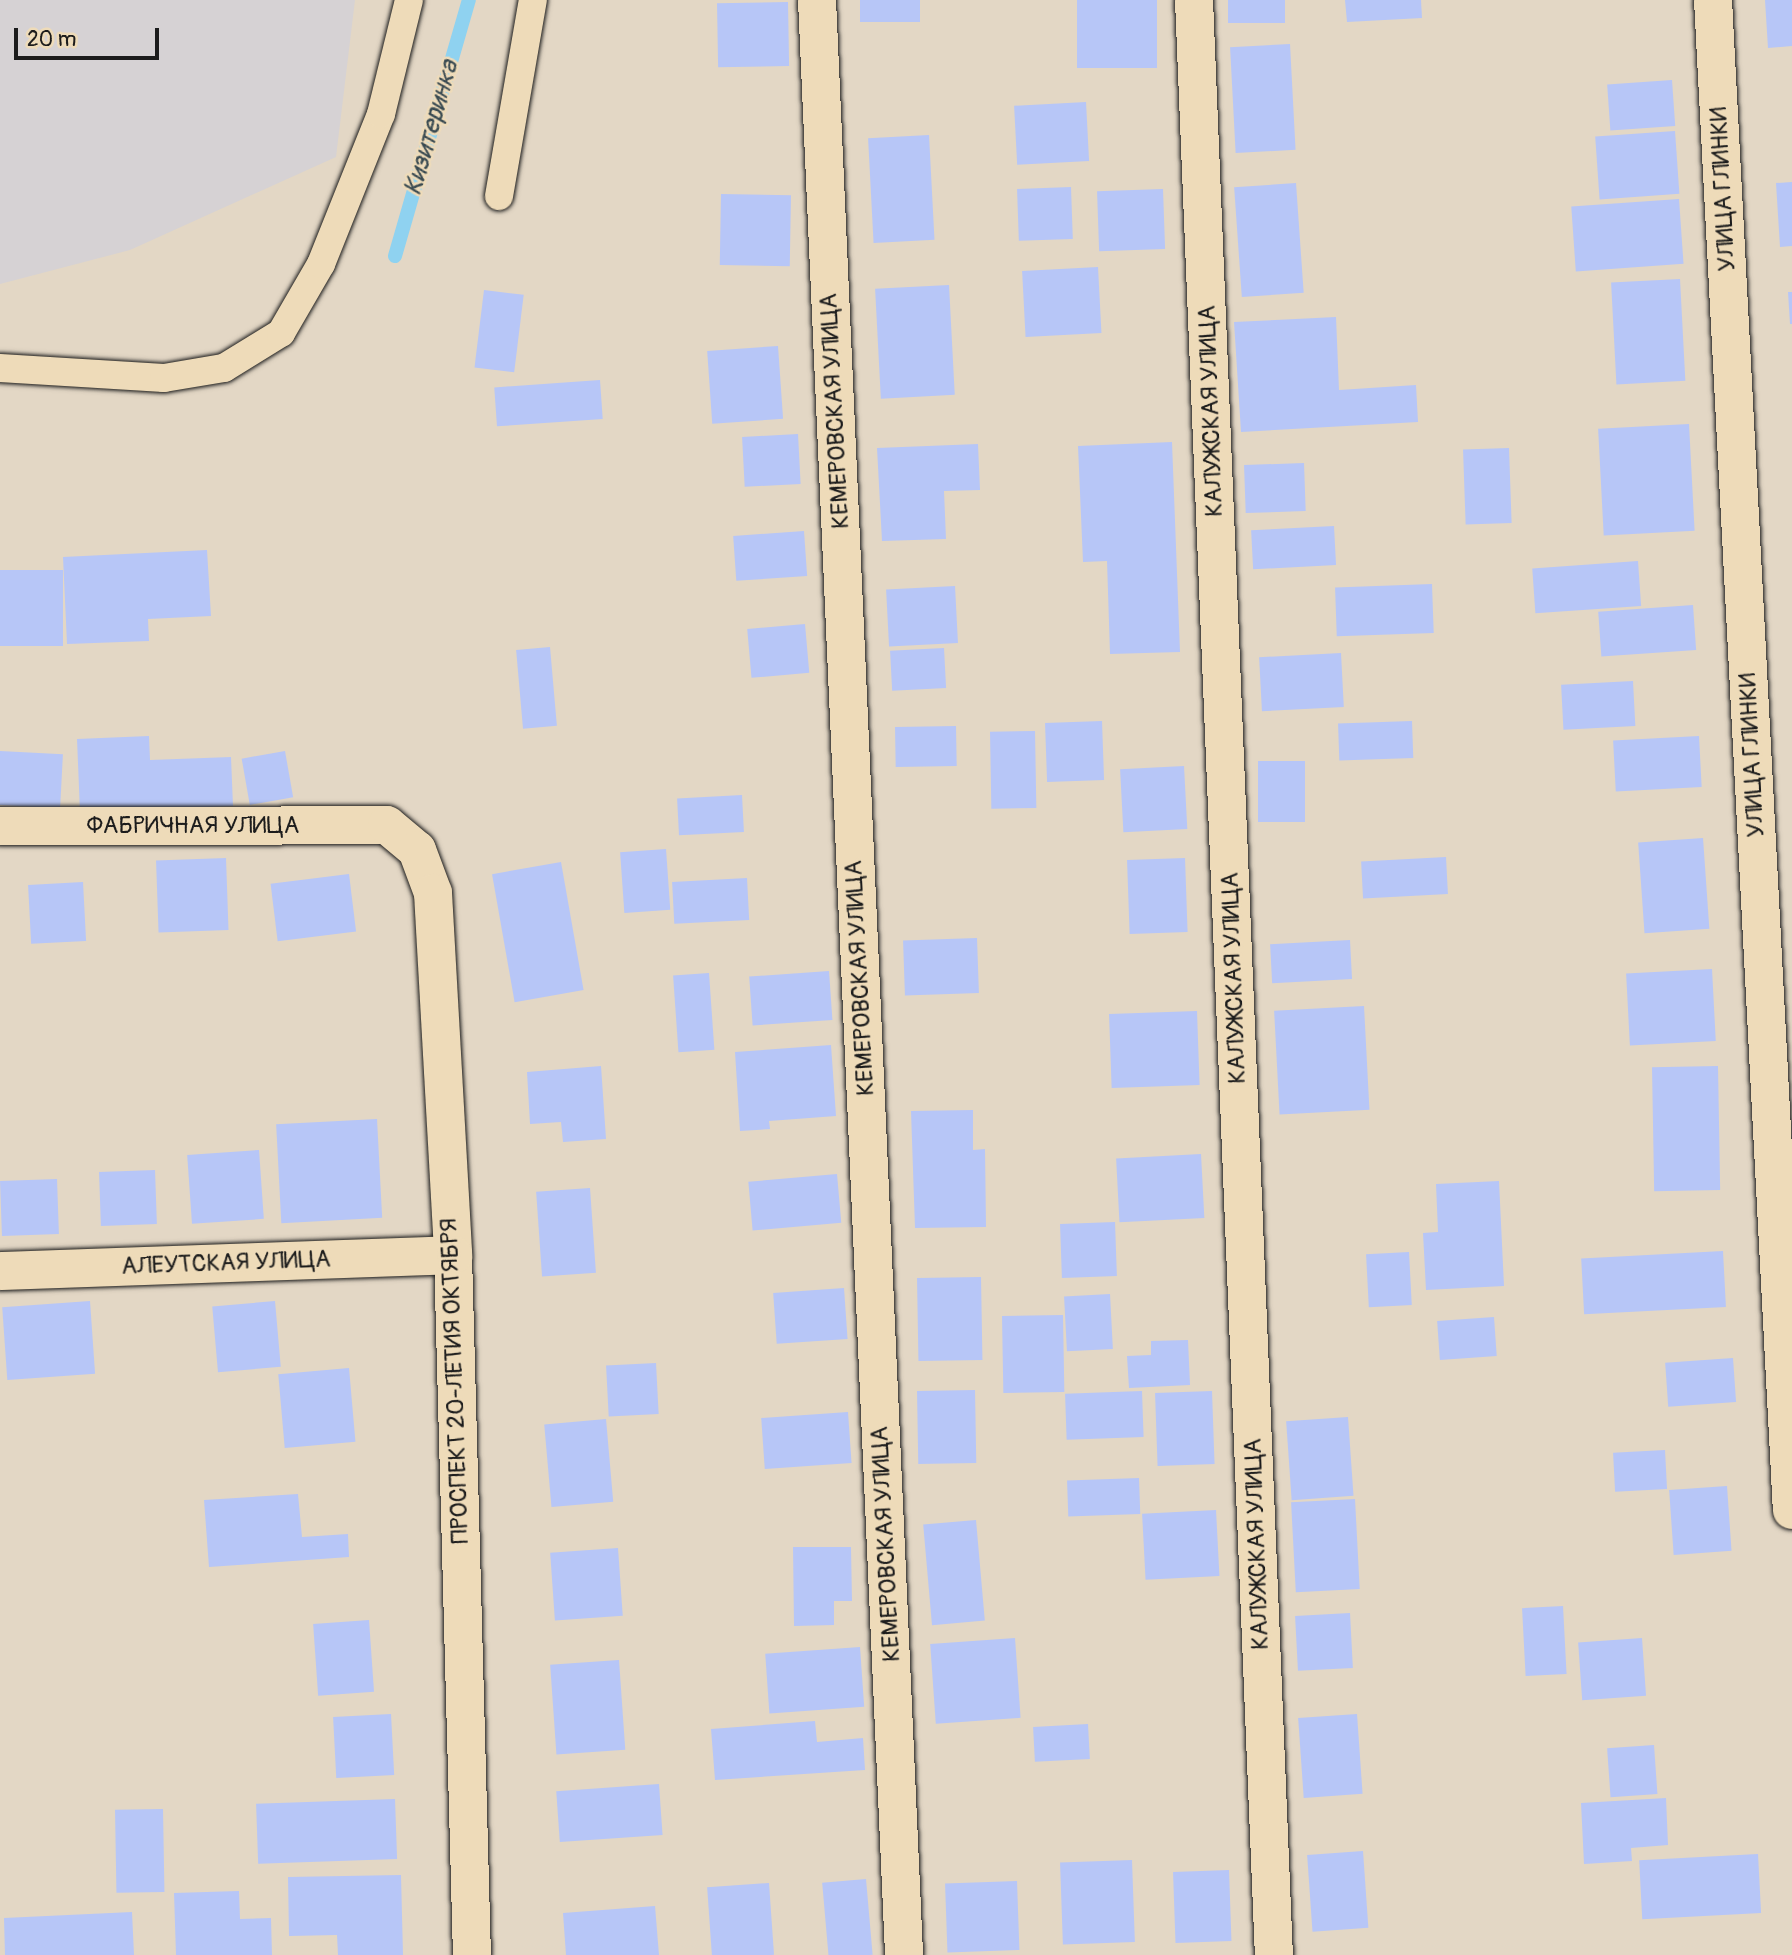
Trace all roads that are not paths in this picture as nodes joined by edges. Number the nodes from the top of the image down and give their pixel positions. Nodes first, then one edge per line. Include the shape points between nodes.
1 (409, 0) edge
2 (533, 0) edge
3 (817, 0) edge
4 (1194, 0) edge
5 (1713, 0) edge
6 (499, 196) dead end
7 (0, 368) edge
8 (387, 825) joint
9 (0, 826) edge
10 (453, 1255) junction
11 (0, 1271) edge
12 (1792, 1510) edge
13 (472, 1955) edge
14 (904, 1955) edge
15 (1274, 1955) edge

1 - 7 lane via 381,114 321,264 281,333 225,368 164,378
2 - 6 lane
3 - 14 street, КЕМЕРОВСКАЯ УЛИЦА
4 - 15 street, КАЛУЖСКАЯ УЛИЦА
5 - 12 street, УЛИЦА ГЛИНКИ
8 - 9 street, ФАБРИЧНАЯ УЛИЦА
8 - 10 street, ПРОСПЕКТ 20-ЛЕТИЯ ОКТЯБРЯ via 417,850 433,893
10 - 11 street, АЛЕУТСКАЯ УЛИЦА
10 - 13 street, ПРОСПЕКТ 20-ЛЕТИЯ ОКТЯБРЯ

